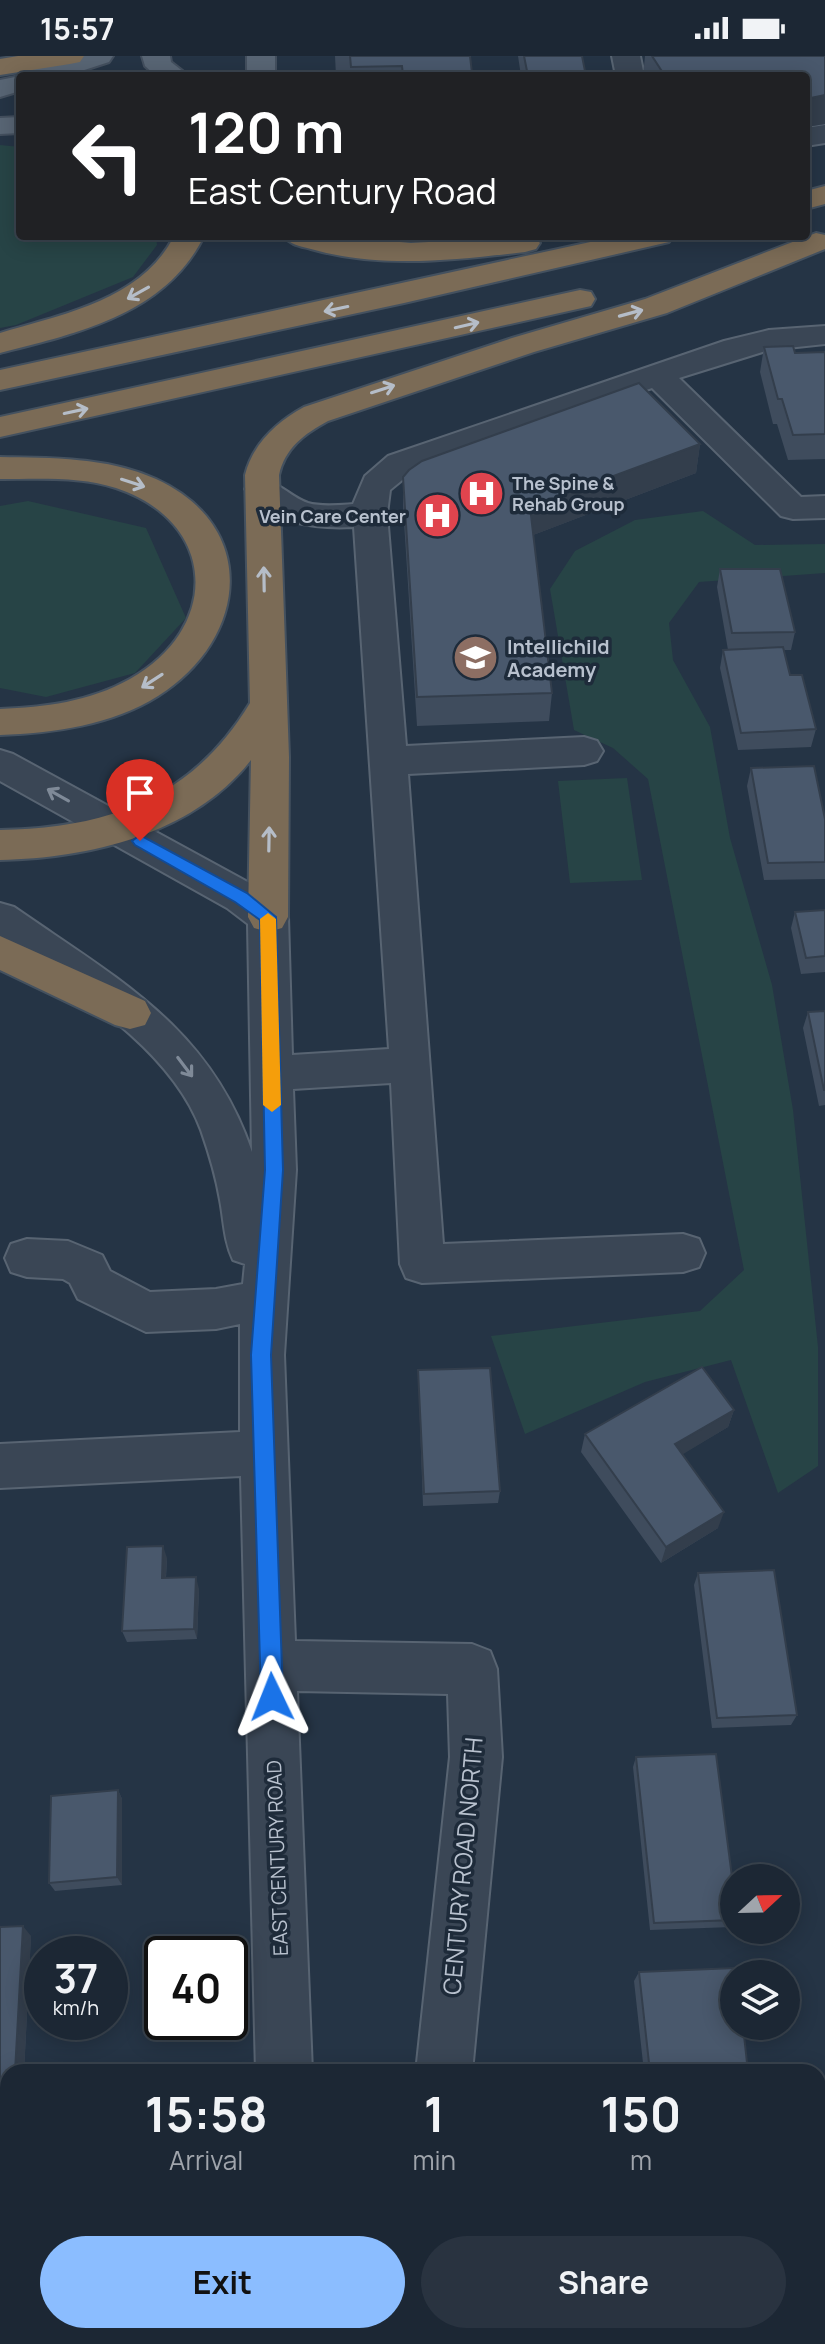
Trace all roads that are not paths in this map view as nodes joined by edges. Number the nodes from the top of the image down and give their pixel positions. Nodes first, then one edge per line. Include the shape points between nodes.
1 (70, 56) edge
2 (99, 56) edge
3 (156, 56) edge
4 (34, 72) edge
5 (50, 72) edge
6 (169, 72) edge
7 (187, 240) edge
8 (316, 240) edge
9 (552, 240) edge
10 (640, 240) edge
11 (822, 243) edge
12 (825, 335) edge
13 (0, 343) edge
14 (658, 376) junction
15 (0, 380) edge
16 (0, 427) edge
17 (0, 468) edge
18 (262, 489) junction
19 (825, 507) edge
20 (370, 514) junction
21 (267, 706) junction
22 (0, 722) edge
23 (584, 751) dead end
24 (388, 761) junction
25 (0, 764) edge
26 (116, 827) junction
27 (0, 845) edge
28 (268, 917) junction
29 (0, 918) edge
30 (0, 952) edge
31 (130, 1013) junction
32 (411, 1065) junction
33 (271, 1073) junction
34 (683, 1253) dead end
35 (27, 1258) dead end
36 (253, 1302) junction
37 (261, 1355) junction
38 (264, 1453) junction
39 (0, 1466) edge
40 (271, 1666) junction
41 (284, 2064) edge
42 (445, 2064) edge

1 - 4 highway
2 - 5 main road
3 - 6 main road
7 -> 13 highway via 170,269 140,292
8 - 9 highway via 359,250 409,252
10 -> 15 highway
16 -> 11 highway
18 -> 11 highway via 271,451 294,426 316,414 656,306
12 - 14 street via 746,345
14 - 19 street via 793,508
14 - 20 street via 400,464 374,484
17 -> 22 highway via 115,478 163,497 200,531 214,569 215,590 194,642 147,685 60,717
18 - 20 street via 283,508 312,517
21 -> 18 highway
20 - 24 street
21 - 26 highway via 242,745 205,784 165,808
28 -> 21 highway
23 - 24 street
24 - 32 street
26 -> 25 street
26 - 27 highway via 52,842
26 - 28 street
28 - 33 street, EAST CENTURY ROAD
29 - 31 street, EAST CENTURY ROAD
30 - 31 highway
31 -> 36 street, EAST CENTURY ROAD via 186,1065 223,1131 244,1198
32 - 33 street
32 - 34 street via 422,1264
33 - 37 street, EAST CENTURY ROAD via 274,1170
35 - 36 street via 68,1260 86,1269 94,1285 146,1312
36 - 37 street, EAST CENTURY ROAD
37 - 38 street, EAST CENTURY ROAD
38 - 39 street
38 - 40 street, EAST CENTURY ROAD
40 - 41 street, EAST CENTURY ROAD
40 - 42 street, CENTURY ROAD NORTH via 472,1669 476,1757

